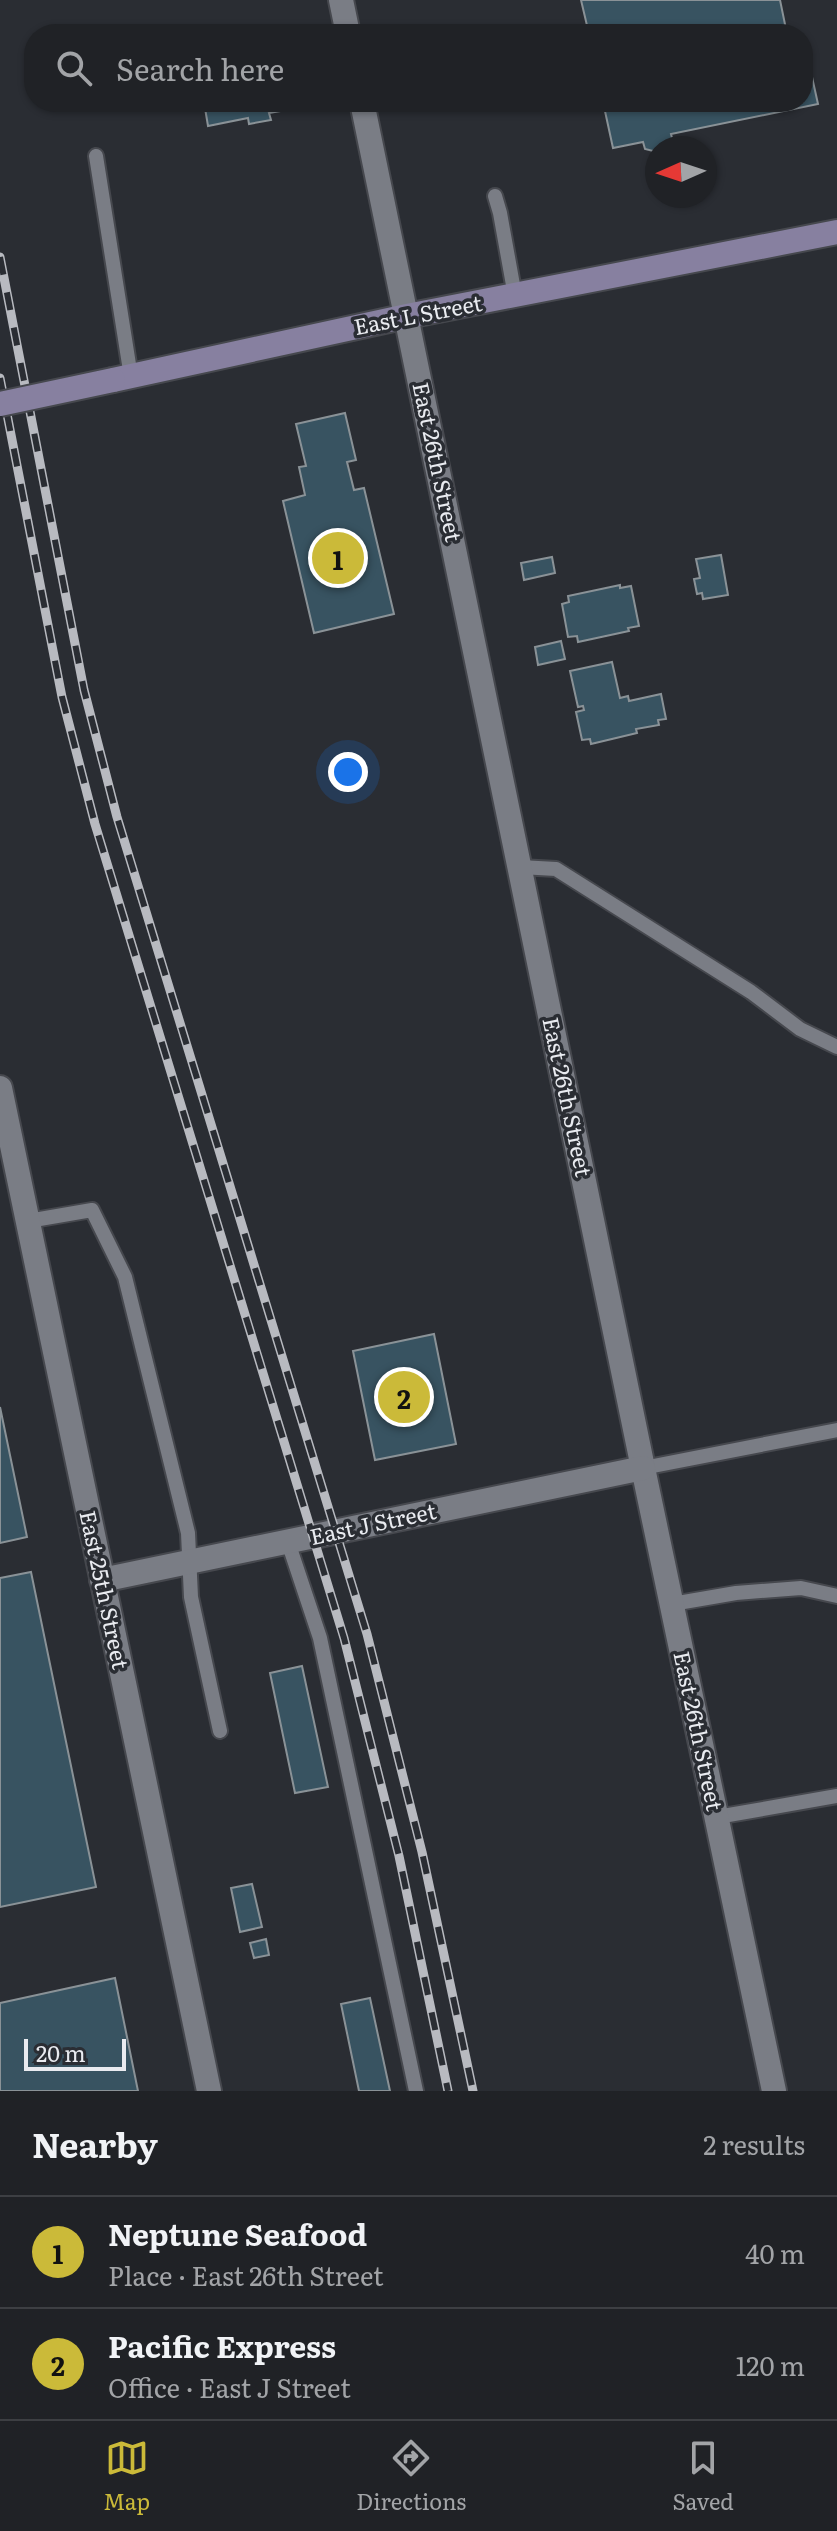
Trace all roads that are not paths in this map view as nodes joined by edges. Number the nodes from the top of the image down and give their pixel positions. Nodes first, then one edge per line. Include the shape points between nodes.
1 (341, 0) edge
2 (346, 24) edge
3 (364, 112) edge
4 (96, 156) dead end
5 (495, 196) dead end
6 (837, 232) edge
7 (515, 296) junction
8 (407, 316) junction
9 (122, 379) junction
10 (0, 404) edge
11 (520, 867) junction
12 (837, 1047) edge
13 (0, 1088) edge
14 (28, 1221) junction
15 (837, 1430) edge
16 (643, 1468) junction
17 (288, 1542) junction
18 (191, 1561) junction
19 (102, 1580) junction
20 (837, 1596) edge
21 (672, 1604) junction
22 (220, 1731) dead end
23 (837, 1796) edge
24 (717, 1817) junction
25 (209, 2091) edge
26 (416, 2091) edge
27 (774, 2091) edge

1 - 2 street
3 - 8 street, East 26th Street
4 - 9 lane
5 - 7 lane
6 - 7 street, East L Street
7 - 8 street, East L Street
8 - 9 street, East L Street
8 - 11 street, East 26th Street
9 - 10 street, East L Street, bridge
11 - 12 lane via 556,869 751,992 800,1029
11 - 16 street, East 26th Street
13 - 14 street, East 25th Street
14 - 18 lane via 92,1210 125,1277
14 - 19 street, East 25th Street
15 - 16 lane
16 - 17 street, East J Street
16 - 21 street, East 26th Street
17 - 18 street, East J Street
17 - 26 lane via 320,1638
18 - 19 street, East J Street
18 - 22 lane via 196,1628
19 - 25 street, East 25th Street
20 - 21 lane via 801,1588
21 - 24 street, East 26th Street
23 - 24 lane
24 - 27 street, East 26th Street

